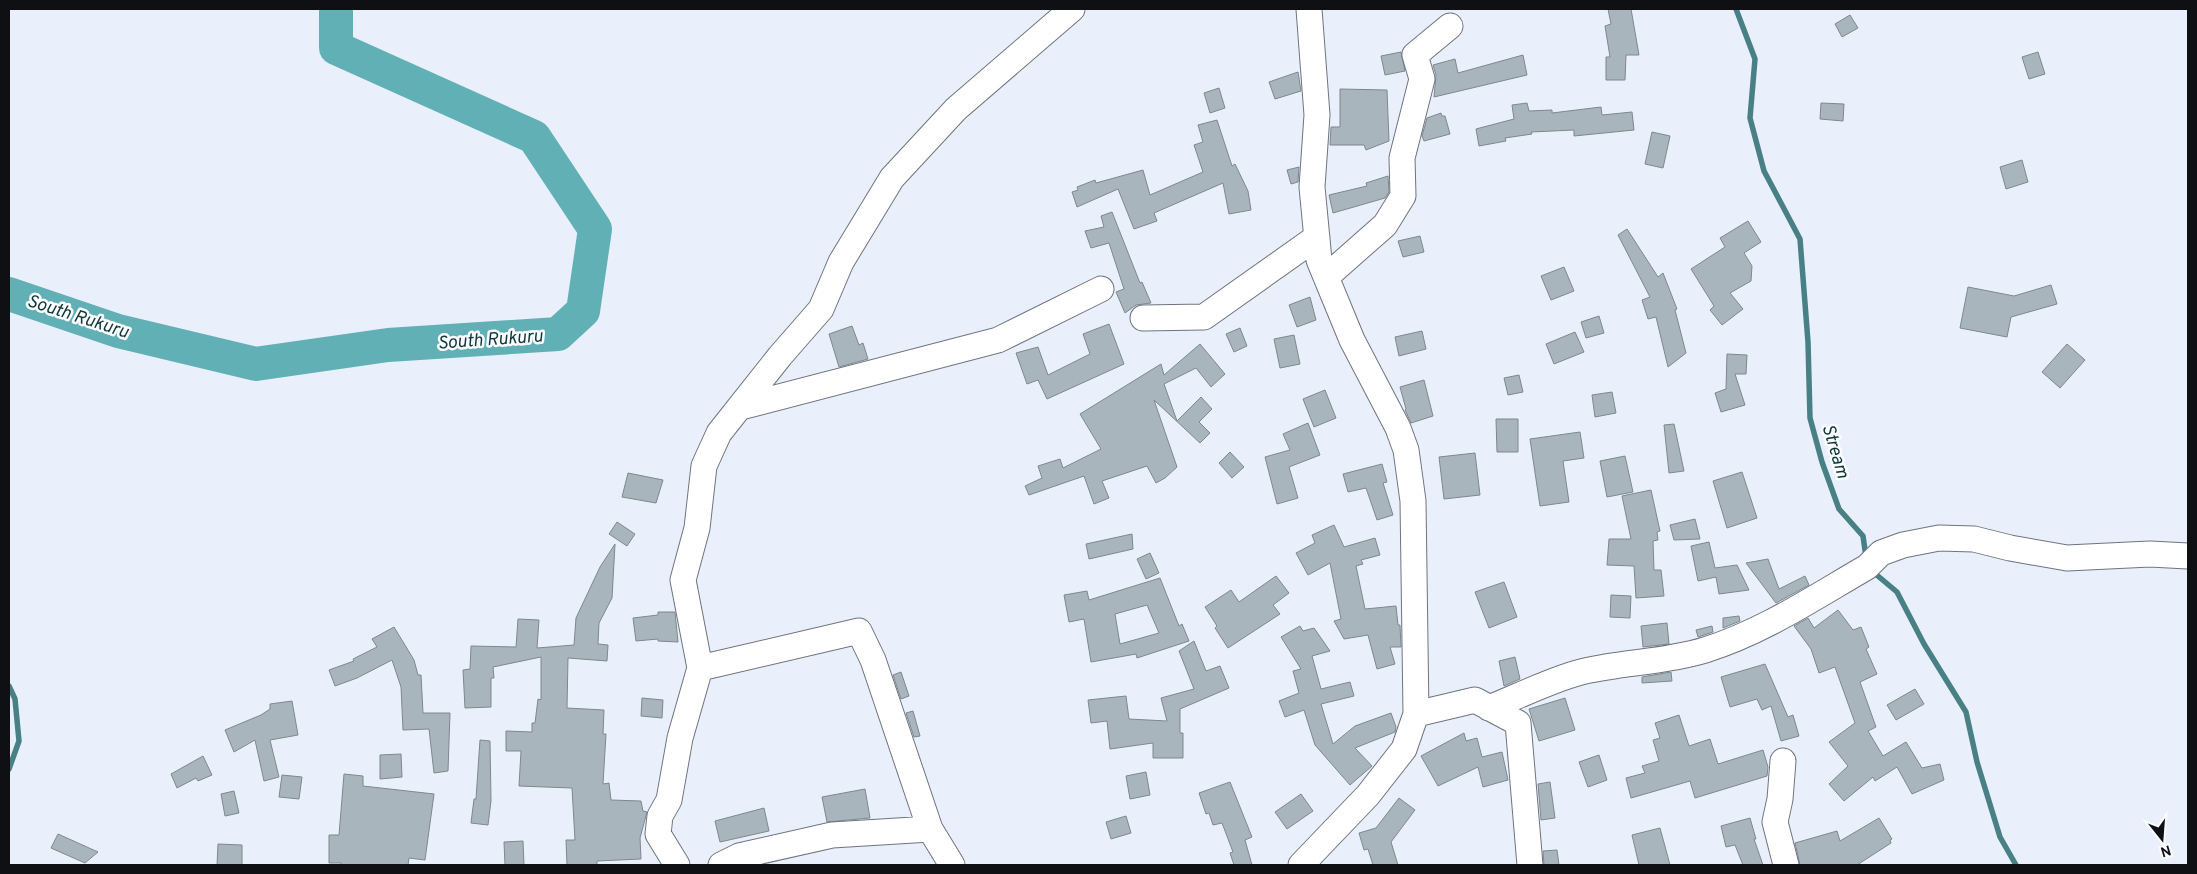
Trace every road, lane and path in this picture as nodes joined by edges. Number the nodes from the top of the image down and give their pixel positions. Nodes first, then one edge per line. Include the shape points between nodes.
1 (1072, 9) edge
2 (1309, 9) edge
3 (1450, 26) dead end
4 (1317, 237) junction
5 (1326, 277) junction
6 (1101, 289) dead end
7 (1143, 318) dead end
8 (741, 407) junction
9 (2188, 556) edge
10 (700, 668) junction
11 (1489, 708) junction
12 (1416, 714) junction
13 (1783, 761) dead end
14 (930, 829) junction
15 (677, 865) edge
16 (721, 865) edge
17 (952, 865) edge
18 (1301, 865) edge
19 (1530, 865) edge
20 (1786, 865) edge

1 - 8 street via 956,109 892,178 841,262 821,310
2 - 4 street via 1317,115 1312,187
3 - 5 street via 1414,55 1422,79 1402,158 1403,196 1385,225
4 - 5 street via 1319,260
4 - 7 street via 1204,317
5 - 12 street via 1352,340 1398,428 1406,450 1413,501
6 - 8 street via 998,340
8 - 10 street via 719,433 704,466 696,528 683,580
9 - 11 street via 2150,554 2067,558 1974,538 1939,538 1903,545 1882,553 1867,567 1753,632 1673,658 1582,671
10 - 14 street via 859,631 873,660
10 - 15 street via 680,738 669,800 660,816 658,834
11 - 12 street via 1475,700
11 - 19 street via 1518,723
12 - 18 street via 1404,749 1368,795
13 - 20 street via 1775,822
14 - 16 street via 832,835 738,856
14 - 17 street

